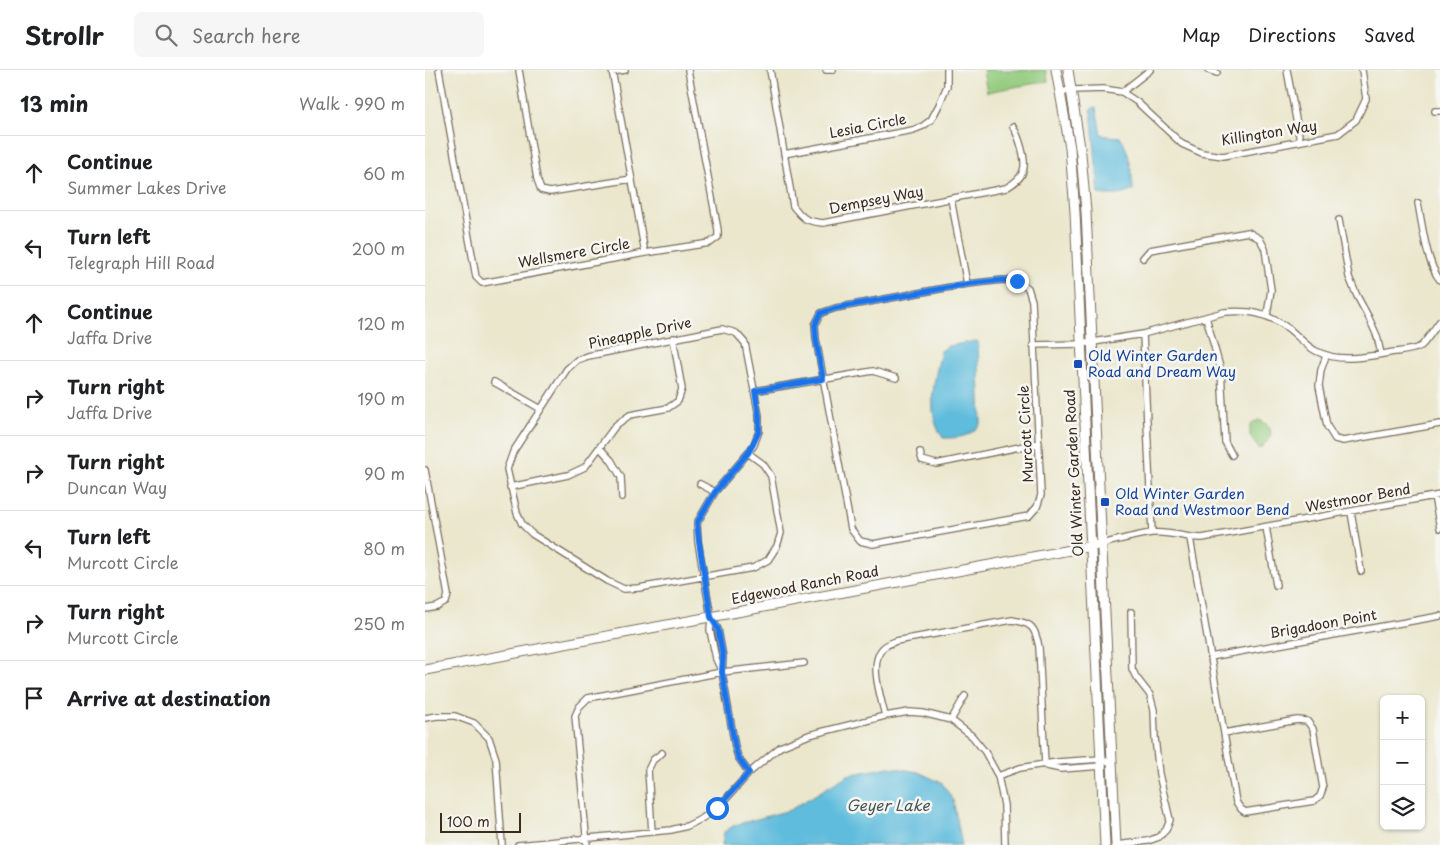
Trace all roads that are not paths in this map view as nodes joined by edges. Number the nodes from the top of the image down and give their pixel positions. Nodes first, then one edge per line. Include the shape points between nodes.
1 (439, 70) edge
2 (519, 70) edge
3 (625, 70) edge
4 (688, 70) edge
5 (770, 70) edge
6 (826, 70) edge
7 (833, 70) edge
8 (947, 70) edge
9 (1056, 70) edge
10 (1068, 70) edge
11 (1150, 70) edge
12 (1208, 70) edge
13 (1287, 70) edge
14 (1362, 70) edge
15 (612, 71) edge
16 (1217, 73) dead end
17 (1072, 90) junction
18 (1061, 92) junction
19 (1121, 92) junction
20 (1013, 128) dead end
21 (1301, 141) junction
22 (784, 154) junction
23 (632, 179) junction
24 (951, 199) junction
25 (1418, 204) dead end
26 (1339, 220) dead end
27 (645, 253) junction
28 (1143, 258) dead end
29 (1440, 280) edge
30 (967, 284) junction
31 (1267, 316) junction
32 (1206, 317) junction
33 (1440, 321) edge
34 (1143, 334) junction
35 (673, 338) junction
36 (1092, 343) junction
37 (1081, 344) junction
38 (1033, 345) junction
39 (1381, 354) junction
40 (1326, 356) junction
41 (895, 378) dead end
42 (823, 379) junction
43 (494, 382) dead end
44 (755, 391) junction
45 (541, 408) junction
46 (1440, 424) edge
47 (1039, 443) junction
48 (600, 448) junction
49 (920, 452) dead end
50 (748, 453) junction
51 (1232, 455) dead end
52 (425, 470) edge
53 (700, 484) dead end
54 (510, 487) junction
55 (715, 492) junction
56 (1437, 496) edge
57 (622, 497) dead end
58 (1351, 512) junction
59 (1266, 527) junction
60 (1440, 528) edge
61 (1152, 533) junction
62 (1190, 538) junction
63 (1103, 544) junction
64 (1092, 546) junction
65 (1361, 571) dead end
66 (705, 577) junction
67 (1276, 585) dead end
68 (425, 609) edge
69 (1131, 612) dead end
70 (1440, 616) edge
71 (711, 617) junction
72 (1210, 656) junction
73 (804, 663) dead end
74 (425, 670) edge
75 (722, 672) junction
76 (965, 696) dead end
77 (885, 716) junction
78 (425, 718) edge
79 (951, 720) junction
80 (1224, 733) junction
81 (662, 753) dead end
82 (1102, 763) junction
83 (1112, 764) junction
84 (1045, 765) junction
85 (749, 773) junction
86 (998, 776) junction
87 (652, 832) junction
88 (587, 842) edge
89 (502, 845) edge
90 (518, 845) edge
91 (1005, 845) edge
92 (1105, 845) edge
93 (1117, 845) edge

1 - 27 street, Wellsmere Circle via 476,277 482,283
2 - 23 street via 541,190 550,192
3 - 15 street
4 - 27 street, Wellsmere Circle via 718,237 710,243
5 - 22 street, Dempsey Way
6 - 7 street
8 - 22 street, Lesia Circle via 947,86 939,105 931,120 923,126
9 - 18 main road, Old Winter Garden Road
10 - 17 main road, Old Winter Garden Road
11 - 19 street
12 - 16 street
13 - 21 street
14 - 21 street, Killington Way via 1366,99 1356,120 1338,134
15 - 23 street
17 - 18 street, Killington Way
17 - 19 street, Killington Way via 1104,88
17 - 36 main road, Old Winter Garden Road via 1085,193
18 - 37 main road, Old Winter Garden Road via 1073,194
19 - 21 street, Killington Way via 1137,102 1182,144 1202,152 1223,156
20 - 24 street, Dempsey Way via 1019,135 1024,170 1016,182 1006,188
22 - 24 street, Dempsey Way via 793,206 809,222 823,223
23 - 27 street
24 - 30 street
25 - 29 street via 1429,258
26 - 39 street via 1349,278 1377,336
28 - 31 street via 1150,250 1248,232 1260,239 1265,249 1271,290
30 - 38 street, Murcott Circle via 1003,280 1017,281 1028,288 1032,301
30 - 42 street, Murcott Circle via 821,313 815,325
31 - 32 street via 1238,311
31 - 40 street via 1288,328 1314,351
32 - 34 street
32 - 51 street via 1221,371 1225,442
33 - 39 street via 1421,346
34 - 36 street
34 - 61 street
35 - 44 street, Pineapple Drive via 722,329 736,333 745,343
35 - 45 street, Pineapple Drive via 577,360 567,369
35 - 48 street via 682,389 678,400 668,408 630,415 616,425
36 - 37 street
36 - 63 main road, Old Winter Garden Road
37 - 38 street
37 - 64 main road, Old Winter Garden Road
38 - 47 street, Murcott Circle
39 - 40 street via 1355,359
40 - 46 street via 1319,386 1327,426 1335,439 1343,441
41 - 42 street via 873,371
42 - 44 street
42 - 47 street, Murcott Circle via 851,529 860,541 873,544 1029,516 1041,495
43 - 45 street
44 - 50 street, Pineapple Drive via 759,431
45 - 54 street, Pineapple Drive via 513,452 507,469
47 - 49 street via 935,464 922,460
48 - 54 street via 585,466 568,474
48 - 57 street via 621,477
50 - 55 street, Pineapple Drive
50 - 66 street, Pineapple Drive via 763,464 771,476 781,532 777,546 768,560 753,568
52 - 68 street via 448,595 445,602 437,607
53 - 55 street
54 - 66 street, Pineapple Drive via 522,524 532,534 607,581 625,589
55 - 66 street, Pineapple Drive via 697,523
56 - 58 street, Westmoor Bend
56 - 60 street
58 - 59 street, Westmoor Bend
58 - 65 street
59 - 62 street, Westmoor Bend
59 - 67 street
61 - 62 street, Westmoor Bend
61 - 63 street, Westmoor Bend
62 - 72 street
63 - 64 main road, Edgewood Ranch Road
63 - 83 main road, Old Winter Garden Road
64 - 71 main road, Edgewood Ranch Road
64 - 82 main road, Old Winter Garden Road
66 - 71 street, Pineapple Drive
69 - 93 street via 1132,669 1150,695 1154,710 1159,774 1170,820 1159,837
70 - 72 street, Brigadoon Point
71 - 74 main road, Edgewood Ranch Road
71 - 75 street, Pineapple Drive via 710,630
72 - 80 street
73 - 75 street
75 - 85 street, Pineapple Drive via 738,757
75 - 88 street via 588,698 579,707 575,716
76 - 79 street
77 - 79 street via 909,712
77 - 84 street via 876,668 882,648 896,641 1011,620 1025,622 1036,632 1039,647
77 - 85 street via 809,735 780,747
78 - 89 street via 455,716 473,723 489,738 496,759
79 - 86 street via 972,736
80 - 80 street via 1236,802 1245,812 1314,801 1320,796 1323,788 1313,729 1307,721
81 - 87 street via 648,770
82 - 83 street
82 - 84 street via 1061,769
82 - 92 main road, Old Winter Garden Road
83 - 93 main road, Old Winter Garden Road
84 - 86 street via 1020,768
85 - 87 street via 717,808 701,819 679,828
86 - 91 street via 1004,805
87 - 88 street
88 - 90 street

